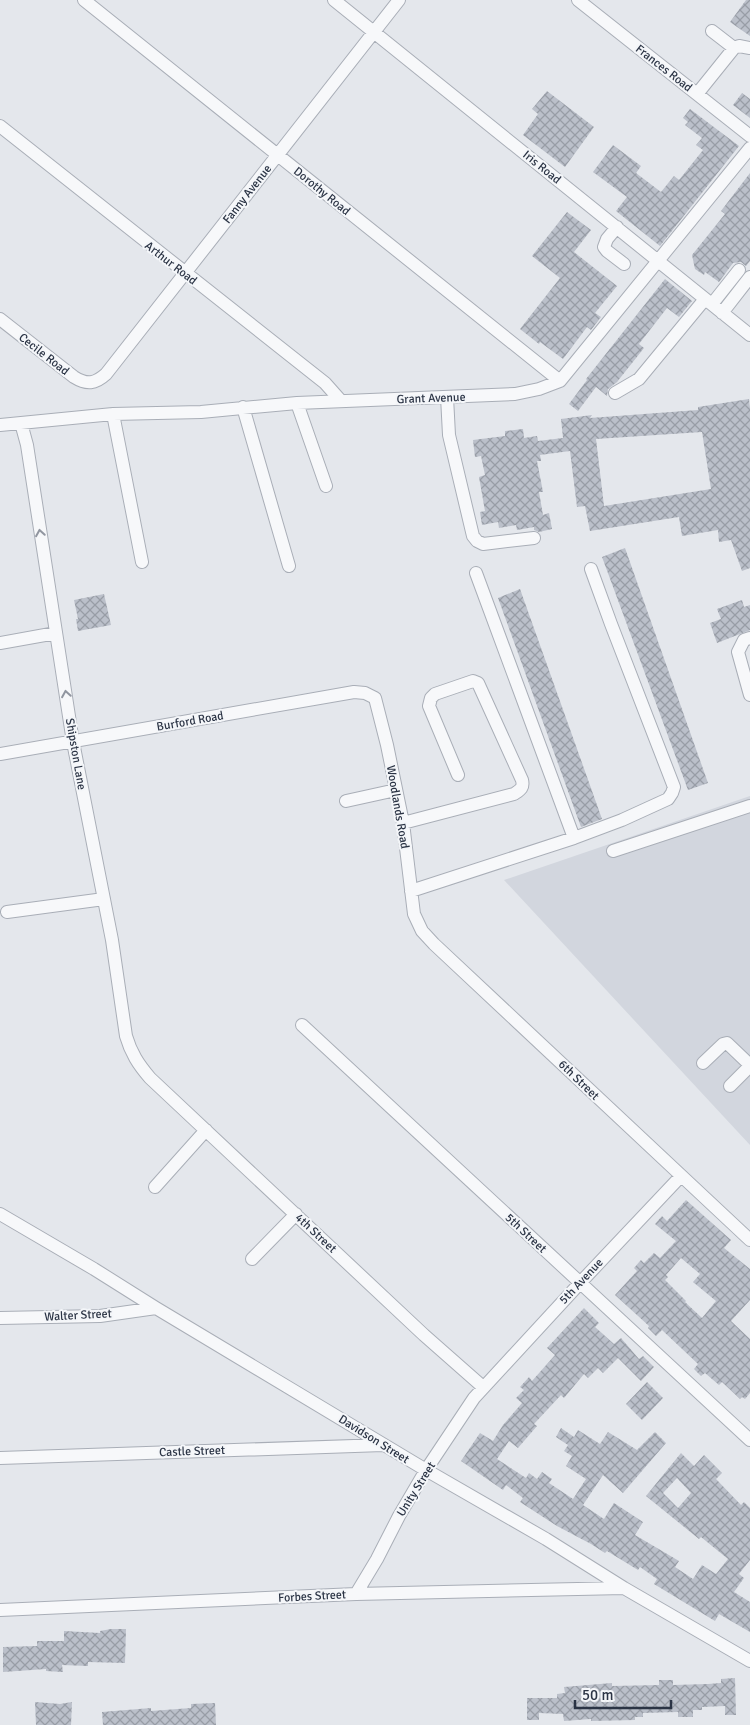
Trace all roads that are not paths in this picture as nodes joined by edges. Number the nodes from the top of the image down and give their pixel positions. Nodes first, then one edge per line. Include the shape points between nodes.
1 (84, 0) edge
2 (334, 0) edge
3 (399, 0) edge
4 (578, 0) edge
5 (712, 31) dead end
6 (374, 32) junction
7 (734, 48) junction
8 (750, 48) edge
9 (697, 94) junction
10 (0, 126) edge
11 (750, 136) edge
12 (750, 148) edge
13 (278, 155) junction
14 (616, 227) junction
15 (659, 262) junction
16 (624, 264) dead end
17 (739, 270) dead end
18 (184, 273) junction
19 (750, 277) edge
20 (709, 302) junction
21 (722, 313) junction
22 (0, 319) edge
23 (750, 334) edge
24 (560, 381) junction
25 (91, 384) joint
26 (615, 393) dead end
27 (447, 397) junction
28 (341, 401) junction
29 (297, 403) junction
30 (243, 408) junction
31 (114, 414) junction
32 (21, 423) junction
33 (0, 425) edge
34 (326, 486) dead end
35 (534, 538) dead end
36 (142, 562) dead end
37 (289, 566) dead end
38 (591, 569) dead end
39 (476, 573) dead end
40 (56, 632) junction
41 (750, 638) edge
42 (0, 643) edge
43 (750, 695) edge
44 (377, 701) joint
45 (73, 742) junction
46 (0, 754) edge
47 (458, 775) dead end
48 (396, 790) junction
49 (346, 801) dead end
50 (750, 806) edge
51 (402, 823) junction
52 (574, 838) junction
53 (613, 851) dead end
54 (411, 891) junction
55 (104, 899) junction
56 (7, 912) dead end
57 (414, 914) joint
58 (302, 1025) dead end
59 (703, 1063) dead end
60 (750, 1065) edge
61 (150, 1078) joint
62 (730, 1086) dead end
63 (206, 1130) junction
64 (681, 1176) junction
65 (155, 1187) dead end
66 (0, 1214) edge
67 (296, 1214) junction
68 (750, 1240) edge
69 (252, 1259) dead end
70 (580, 1283) junction
71 (156, 1308) junction
72 (0, 1318) edge
73 (483, 1387) junction
74 (750, 1440) edge
75 (383, 1445) junction
76 (0, 1458) edge
77 (426, 1470) junction
78 (624, 1588) junction
79 (356, 1594) junction
80 (0, 1610) edge
81 (750, 1661) edge

1 - 13 street, Dorothy Road
2 - 6 street, Iris Road
3 - 6 street, Fanny Avenue
4 - 9 street, Frances Road
5 - 7 street
6 - 13 street, Fanny Avenue
6 - 14 street, Iris Road
7 - 8 street
7 - 9 street
9 - 11 street, Frances Road
10 - 18 street, Arthur Road
12 - 15 street
13 - 18 street, Fanny Avenue
13 - 24 street, Dorothy Road
14 - 15 street, Iris Road
14 - 16 street via 604,247
15 - 20 street, Iris Road
15 - 24 street
17 - 20 street
18 - 25 street, Fanny Avenue via 106,374
18 - 28 street, Arthur Road via 325,383
19 - 21 street
20 - 21 street, Iris Road
20 - 26 street via 640,379
21 - 23 street, Iris Road
22 - 25 street, Cecile Road via 74,377
24 - 27 street, Grant Avenue via 515,394
27 - 28 street, Grant Avenue
27 - 35 street via 449,435 473,536 482,544
28 - 29 street, Grant Avenue
29 - 30 street, Grant Avenue
29 - 34 street
30 - 31 street, Grant Avenue
30 - 37 street
31 - 32 street, Grant Avenue
31 - 36 street
32 - 33 street, Grant Avenue
40 -> 32 street, Shipston Lane
38 - 52 street via 674,787 668,799
39 - 52 street
40 - 42 street
45 -> 40 street, Shipston Lane
41 - 43 street via 744,640 738,652
44 - 45 street, Burford Road via 365,693 354,692
44 - 48 street, Woodlands Road
45 - 46 street, Burford Road
45 - 55 street, Shipston Lane
47 - 51 street via 429,706 435,694 473,681 478,683 522,780 521,789 514,794
48 - 49 street
48 - 51 street, Woodlands Road
50 - 53 street
51 - 54 street, Woodlands Road
52 - 54 street
54 - 57 street, Woodlands Road
55 - 56 street
55 - 61 street, Shipston Lane via 130,1050
57 - 64 street, 6th Street via 434,944
58 - 70 street, 5th Street
59 - 60 street via 727,1043
60 - 62 street
61 - 63 street, 4th Street
63 - 65 street
63 - 67 street, 4th Street
64 - 68 street, 6th Street
64 - 70 street, 5th Avenue
66 - 71 street, Davidson Street
67 - 69 street
67 - 73 street, 4th Street
70 - 73 street, 5th Avenue
70 - 74 street, 5th Street
71 - 72 street, Walter Street via 100,1316
71 - 75 street, Davidson Street
73 - 77 street, Unity Street
75 - 76 street, Castle Street
75 - 77 street, Davidson Street
77 - 78 street, Davidson Street
77 - 79 street, Unity Street
78 - 79 street, Forbes Street
78 - 81 street, Davidson Street
79 - 80 street, Forbes Street

